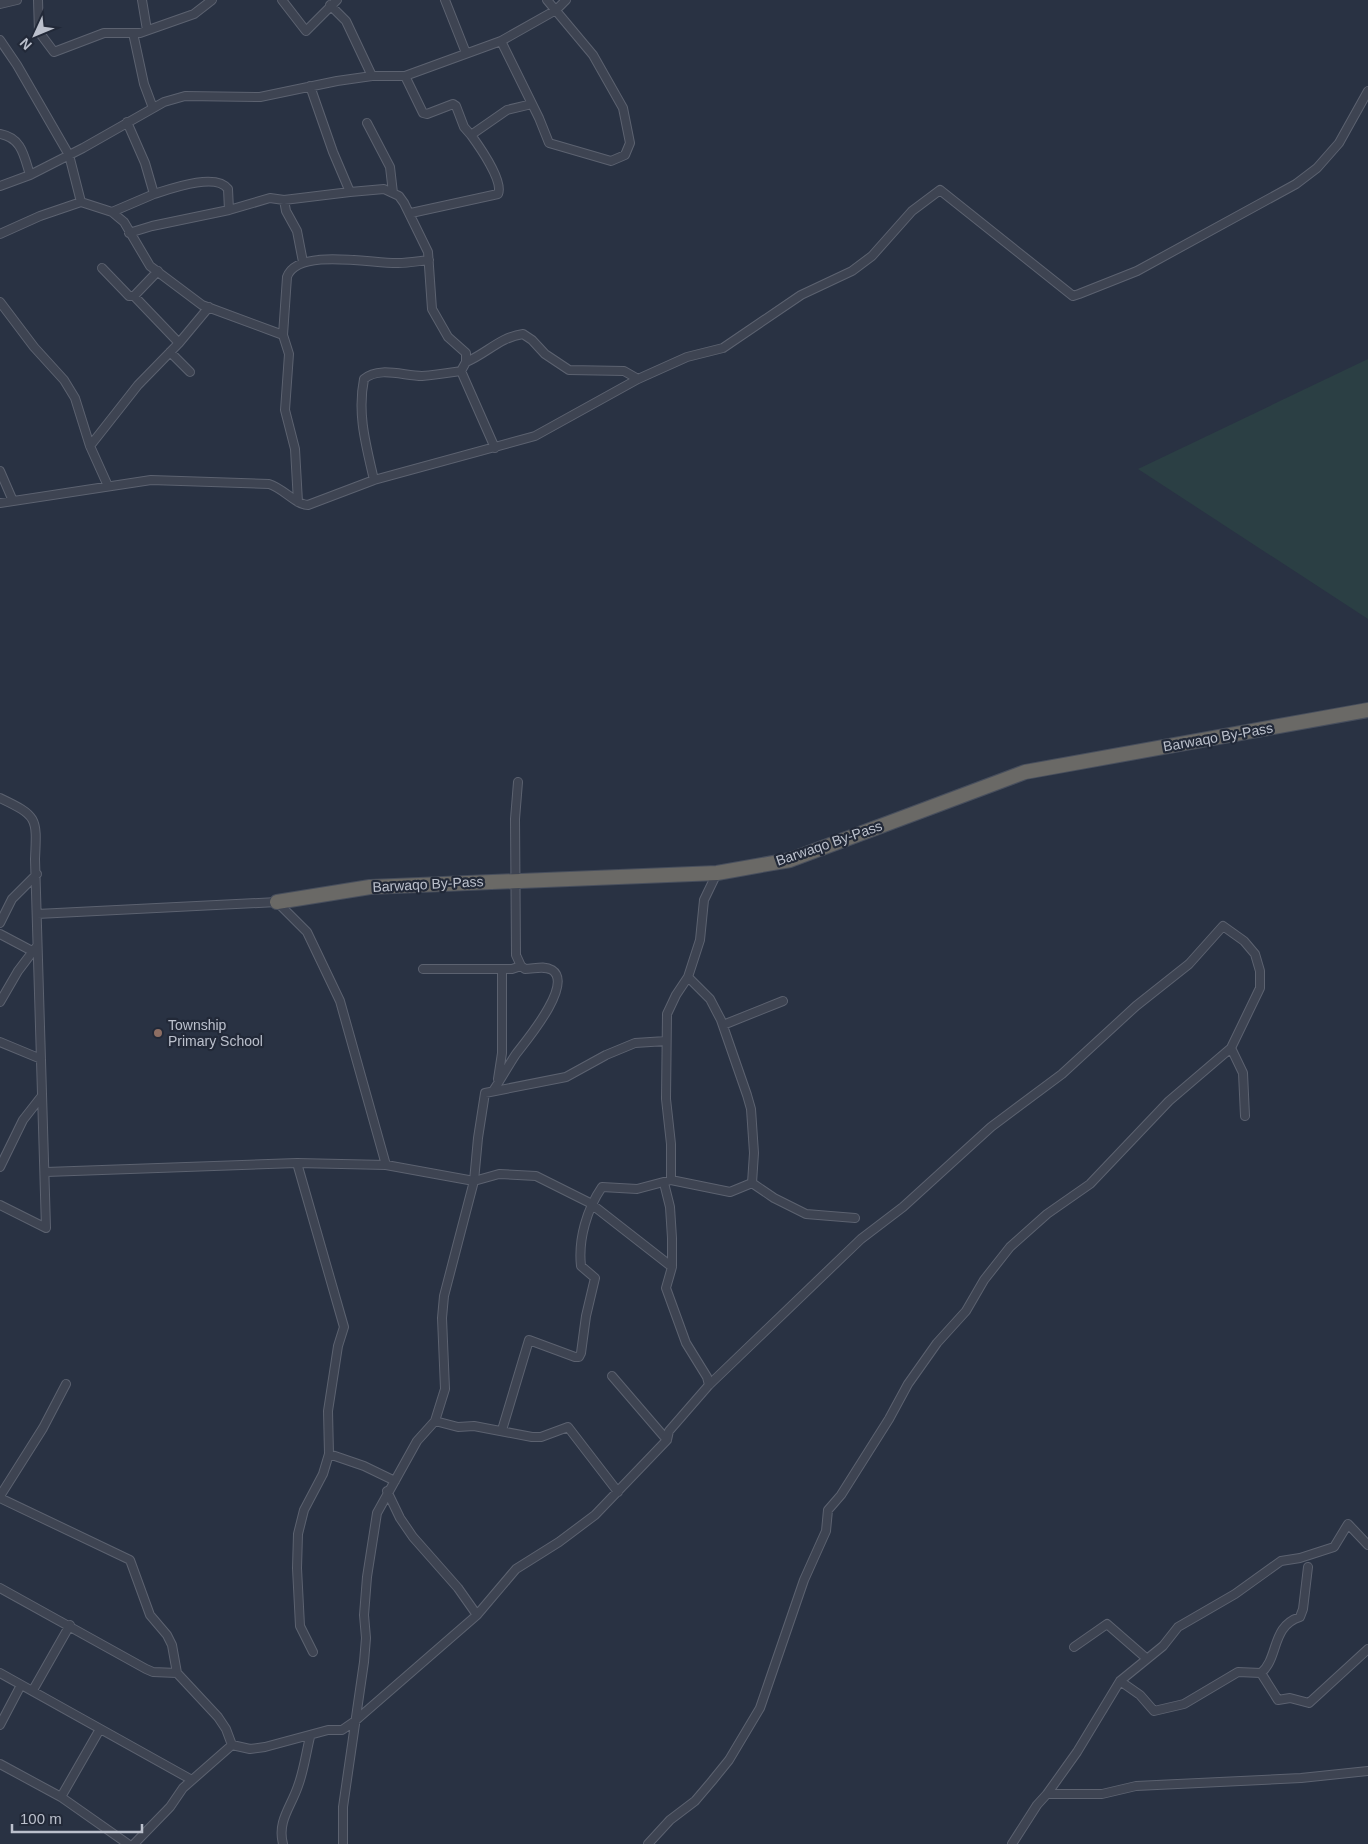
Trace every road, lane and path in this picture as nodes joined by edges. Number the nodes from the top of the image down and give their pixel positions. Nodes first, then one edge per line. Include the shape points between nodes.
1 (17, 0) edge
2 (38, 0) edge
3 (142, 0) edge
4 (212, 0) edge
5 (282, 0) edge
6 (445, 0) edge
7 (547, 0) edge
8 (566, 0) edge
9 (333, 3) edge
10 (0, 4) edge
11 (556, 10) junction
12 (147, 30) junction
13 (133, 33) junction
14 (0, 40) edge
15 (501, 41) junction
16 (466, 53) junction
17 (372, 76) junction
18 (405, 76) junction
19 (310, 86) junction
20 (1368, 91) edge
21 (532, 104) junction
22 (153, 108) junction
23 (127, 122) junction
24 (367, 123) dead end
25 (0, 134) edge
26 (471, 135) junction
27 (69, 155) junction
28 (30, 175) junction
29 (0, 186) edge
30 (350, 192) junction
31 (393, 193) junction
32 (154, 194) junction
33 (284, 200) junction
34 (81, 202) junction
35 (230, 210) junction
36 (112, 212) junction
37 (411, 213) junction
38 (129, 233) junction
39 (0, 234) edge
40 (429, 260) junction
41 (303, 262) junction
42 (102, 268) dead end
43 (158, 271) junction
44 (134, 296) junction
45 (0, 302) edge
46 (209, 307) junction
47 (283, 335) junction
48 (179, 343) junction
49 (170, 352) junction
50 (466, 362) junction
51 (461, 371) junction
52 (190, 372) dead end
53 (638, 379) junction
54 (90, 446) junction
55 (495, 448) junction
56 (0, 471) edge
57 (374, 480) junction
58 (108, 486) junction
59 (14, 501) junction
60 (298, 502) junction
61 (0, 503) edge
62 (1368, 710) edge
63 (518, 782) dead end
64 (0, 798) edge
65 (718, 873) junction
66 (37, 874) junction
67 (516, 881) junction
68 (277, 902) junction
69 (37, 914) junction
70 (0, 923) edge
71 (0, 934) edge
72 (38, 944) junction
73 (34, 952) junction
74 (520, 966) junction
75 (423, 969) dead end
76 (502, 969) junction
77 (688, 977) junction
78 (0, 1002) edge
79 (782, 1002) dead end
80 (723, 1025) junction
81 (666, 1041) junction
82 (0, 1042) edge
83 (1232, 1048) junction
84 (41, 1059) junction
85 (495, 1087) junction
86 (41, 1097) junction
87 (1245, 1116) dead end
88 (297, 1163) junction
89 (386, 1165) junction
90 (0, 1168) edge
91 (46, 1172) junction
92 (474, 1181) junction
93 (667, 1182) junction
94 (752, 1182) junction
95 (0, 1204) edge
96 (590, 1204) junction
97 (855, 1218) dead end
98 (672, 1267) junction
99 (612, 1376) dead end
100 (66, 1384) dead end
101 (709, 1385) junction
102 (434, 1421) junction
103 (502, 1430) junction
104 (667, 1440) junction
105 (329, 1454) junction
106 (395, 1481) junction
107 (387, 1491) junction
108 (618, 1492) junction
109 (0, 1497) edge
110 (1368, 1545) edge
111 (1308, 1567) dead end
112 (0, 1588) edge
113 (477, 1615) junction
114 (70, 1625) junction
115 (1074, 1647) dead end
116 (1368, 1649) edge
117 (313, 1652) dead end
118 (1146, 1658) junction
119 (0, 1673) edge
120 (177, 1673) junction
121 (1260, 1673) junction
122 (1120, 1681) junction
123 (21, 1685) junction
124 (33, 1690) junction
125 (356, 1721) junction
126 (0, 1725) edge
127 (100, 1729) junction
128 (310, 1737) junction
129 (232, 1745) junction
130 (0, 1764) edge
131 (1368, 1771) edge
132 (192, 1780) junction
133 (1047, 1794) junction
134 (61, 1797) junction
135 (128, 1844) edge
136 (134, 1844) edge
137 (283, 1844) edge
138 (343, 1844) edge
139 (648, 1844) edge
140 (1012, 1844) edge

1 - 10 street
2 - 13 street via 39,32 54,52 104,33
3 - 12 street
4 - 12 street via 194,14
5 - 9 street via 306,31
6 - 16 street
7 - 11 street
8 - 11 street
9 - 17 street via 346,21
11 - 15 street
11 - 21 street via 593,56 623,108 630,143 625,155 611,161 549,143
12 - 13 street
13 - 22 street via 144,84
14 - 27 street
15 - 16 street
15 - 21 street
16 - 18 street
17 - 18 street
17 - 19 street
18 - 26 street via 423,113 453,104
19 - 22 street via 260,97 185,96
19 - 30 street
20 - 53 street via 1339,143 1296,184 1138,271 1073,296 940,190 912,211 872,256 852,271 801,295 723,348 687,357
21 - 26 street via 507,110
22 - 23 street
23 - 27 street
23 - 32 street
24 - 31 street via 390,167
25 - 28 street via 15,139
26 - 37 street via 486,157 499,192 468,202
27 - 28 street
27 - 34 street
28 - 29 street
30 - 31 street via 378,189
30 - 33 street
31 - 37 street
32 - 35 street via 192,183 221,183 228,189
32 - 36 street
33 - 35 street via 270,198
33 - 41 street via 297,231
34 - 36 street
34 - 39 street
35 - 38 street
36 - 38 street via 124,222
37 - 40 street
38 - 43 street via 147,263
40 - 41 street via 397,263 352,258
40 - 50 street via 432,309 448,337 466,353
41 - 47 street via 288,274
42 - 44 street via 129,296
43 - 44 street
43 - 46 street
44 - 48 street
45 - 54 street via 71,391
46 - 47 street
46 - 48 street
47 - 60 street via 289,354 286,410 295,449
48 - 49 street
49 - 52 street
49 - 54 street via 138,385
50 - 51 street
50 - 53 street via 507,338 523,334 569,370 624,371
51 - 55 street
51 - 57 street via 420,376 387,372 364,379 360,401 362,427
53 - 55 street via 534,436
54 - 58 street
55 - 57 street
56 - 59 street
57 - 60 street via 308,504
58 - 59 street
58 - 60 street via 151,480 252,482 275,486
59 - 61 street
62 - 65 highway, Barwaqo By-Pass via 1025,772 790,860
63 - 67 street
64 - 66 street via 25,811 37,827
65 - 67 highway, Barwaqo By-Pass
65 - 77 street via 704,900 700,940
66 - 69 street
66 - 70 street via 12,899
67 - 68 highway, Barwaqo By-Pass via 370,887
67 - 74 street via 516,955
68 - 69 street
68 - 89 street via 306,932 340,1001
69 - 72 street
71 - 73 street
72 - 73 street
72 - 84 street
73 - 78 street via 18,971
74 - 76 street
74 - 85 street via 553,971 558,978 558,987 547,1011
75 - 76 street
76 - 85 street via 502,1053
77 - 80 street via 710,999
77 - 81 street via 668,1014
79 - 80 street
80 - 94 street via 751,1108
81 - 85 street via 635,1043 566,1077
81 - 93 street via 666,1099 671,1144
82 - 84 street
83 - 87 street via 1242,1073
83 - 101 street via 1260,988 1260,971 1255,954 1244,941 1222,926 1189,964 1136,1006 1062,1074 991,1127 903,1208 861,1240
83 - 139 street via 1168,1102 1090,1184 1047,1214 1010,1248 984,1280 966,1311 937,1343 908,1384 841,1495 828,1510 826,1530 804,1580 760,1708 729,1760 712,1781
84 - 86 street
85 - 92 street via 485,1093
86 - 90 street via 23,1120
86 - 91 street
88 - 89 street
88 - 91 street
88 - 105 street via 344,1327 328,1412
89 - 92 street
91 - 95 street via 46,1228
92 - 96 street via 499,1174 536,1176
92 - 102 street via 444,1296 445,1389
93 - 94 street via 730,1192
93 - 96 street via 626,1190 602,1187
93 - 98 street
94 - 97 street via 774,1198 806,1214
96 - 98 street
96 - 103 street via 580,1254 582,1266 595,1278 581,1353 575,1357 529,1340
98 - 101 street via 666,1288 686,1343
99 - 104 street
100 - 109 street
101 - 104 street via 669,1431
102 - 103 street via 458,1427
102 - 106 street via 417,1441
103 - 108 street via 532,1438 568,1427
104 - 108 street
105 - 106 street
105 - 117 street via 323,1474 304,1510 298,1534 300,1626
106 - 107 street
107 - 113 street via 413,1537
107 - 125 street via 372,1532 364,1615 364,1662
108 - 113 street via 559,1542 516,1569
109 - 120 street via 130,1560 150,1615 172,1645
110 - 118 street via 1348,1524 1334,1547 1281,1561 1236,1594 1178,1627 1164,1646
111 - 121 street via 1300,1617 1293,1619 1277,1637 1268,1667
112 - 114 street
113 - 125 street
114 - 120 street via 146,1669
114 - 124 street
115 - 118 street via 1107,1624
116 - 121 street via 1309,1703 1290,1698 1278,1700
118 - 122 street
119 - 123 street
120 - 129 street via 218,1717
121 - 122 street via 1238,1672 1184,1704 1154,1711 1140,1695
122 - 133 street via 1078,1752
123 - 124 street
123 - 126 street
124 - 127 street
125 - 128 street via 342,1730 328,1730
125 - 138 street via 343,1806
127 - 132 street
127 - 134 street
128 - 129 street via 250,1749
128 - 137 street via 298,1788 282,1820
129 - 132 street
130 - 134 street
131 - 133 street via 1301,1778 1136,1786 1102,1794
132 - 136 street
133 - 140 street
134 - 135 street

